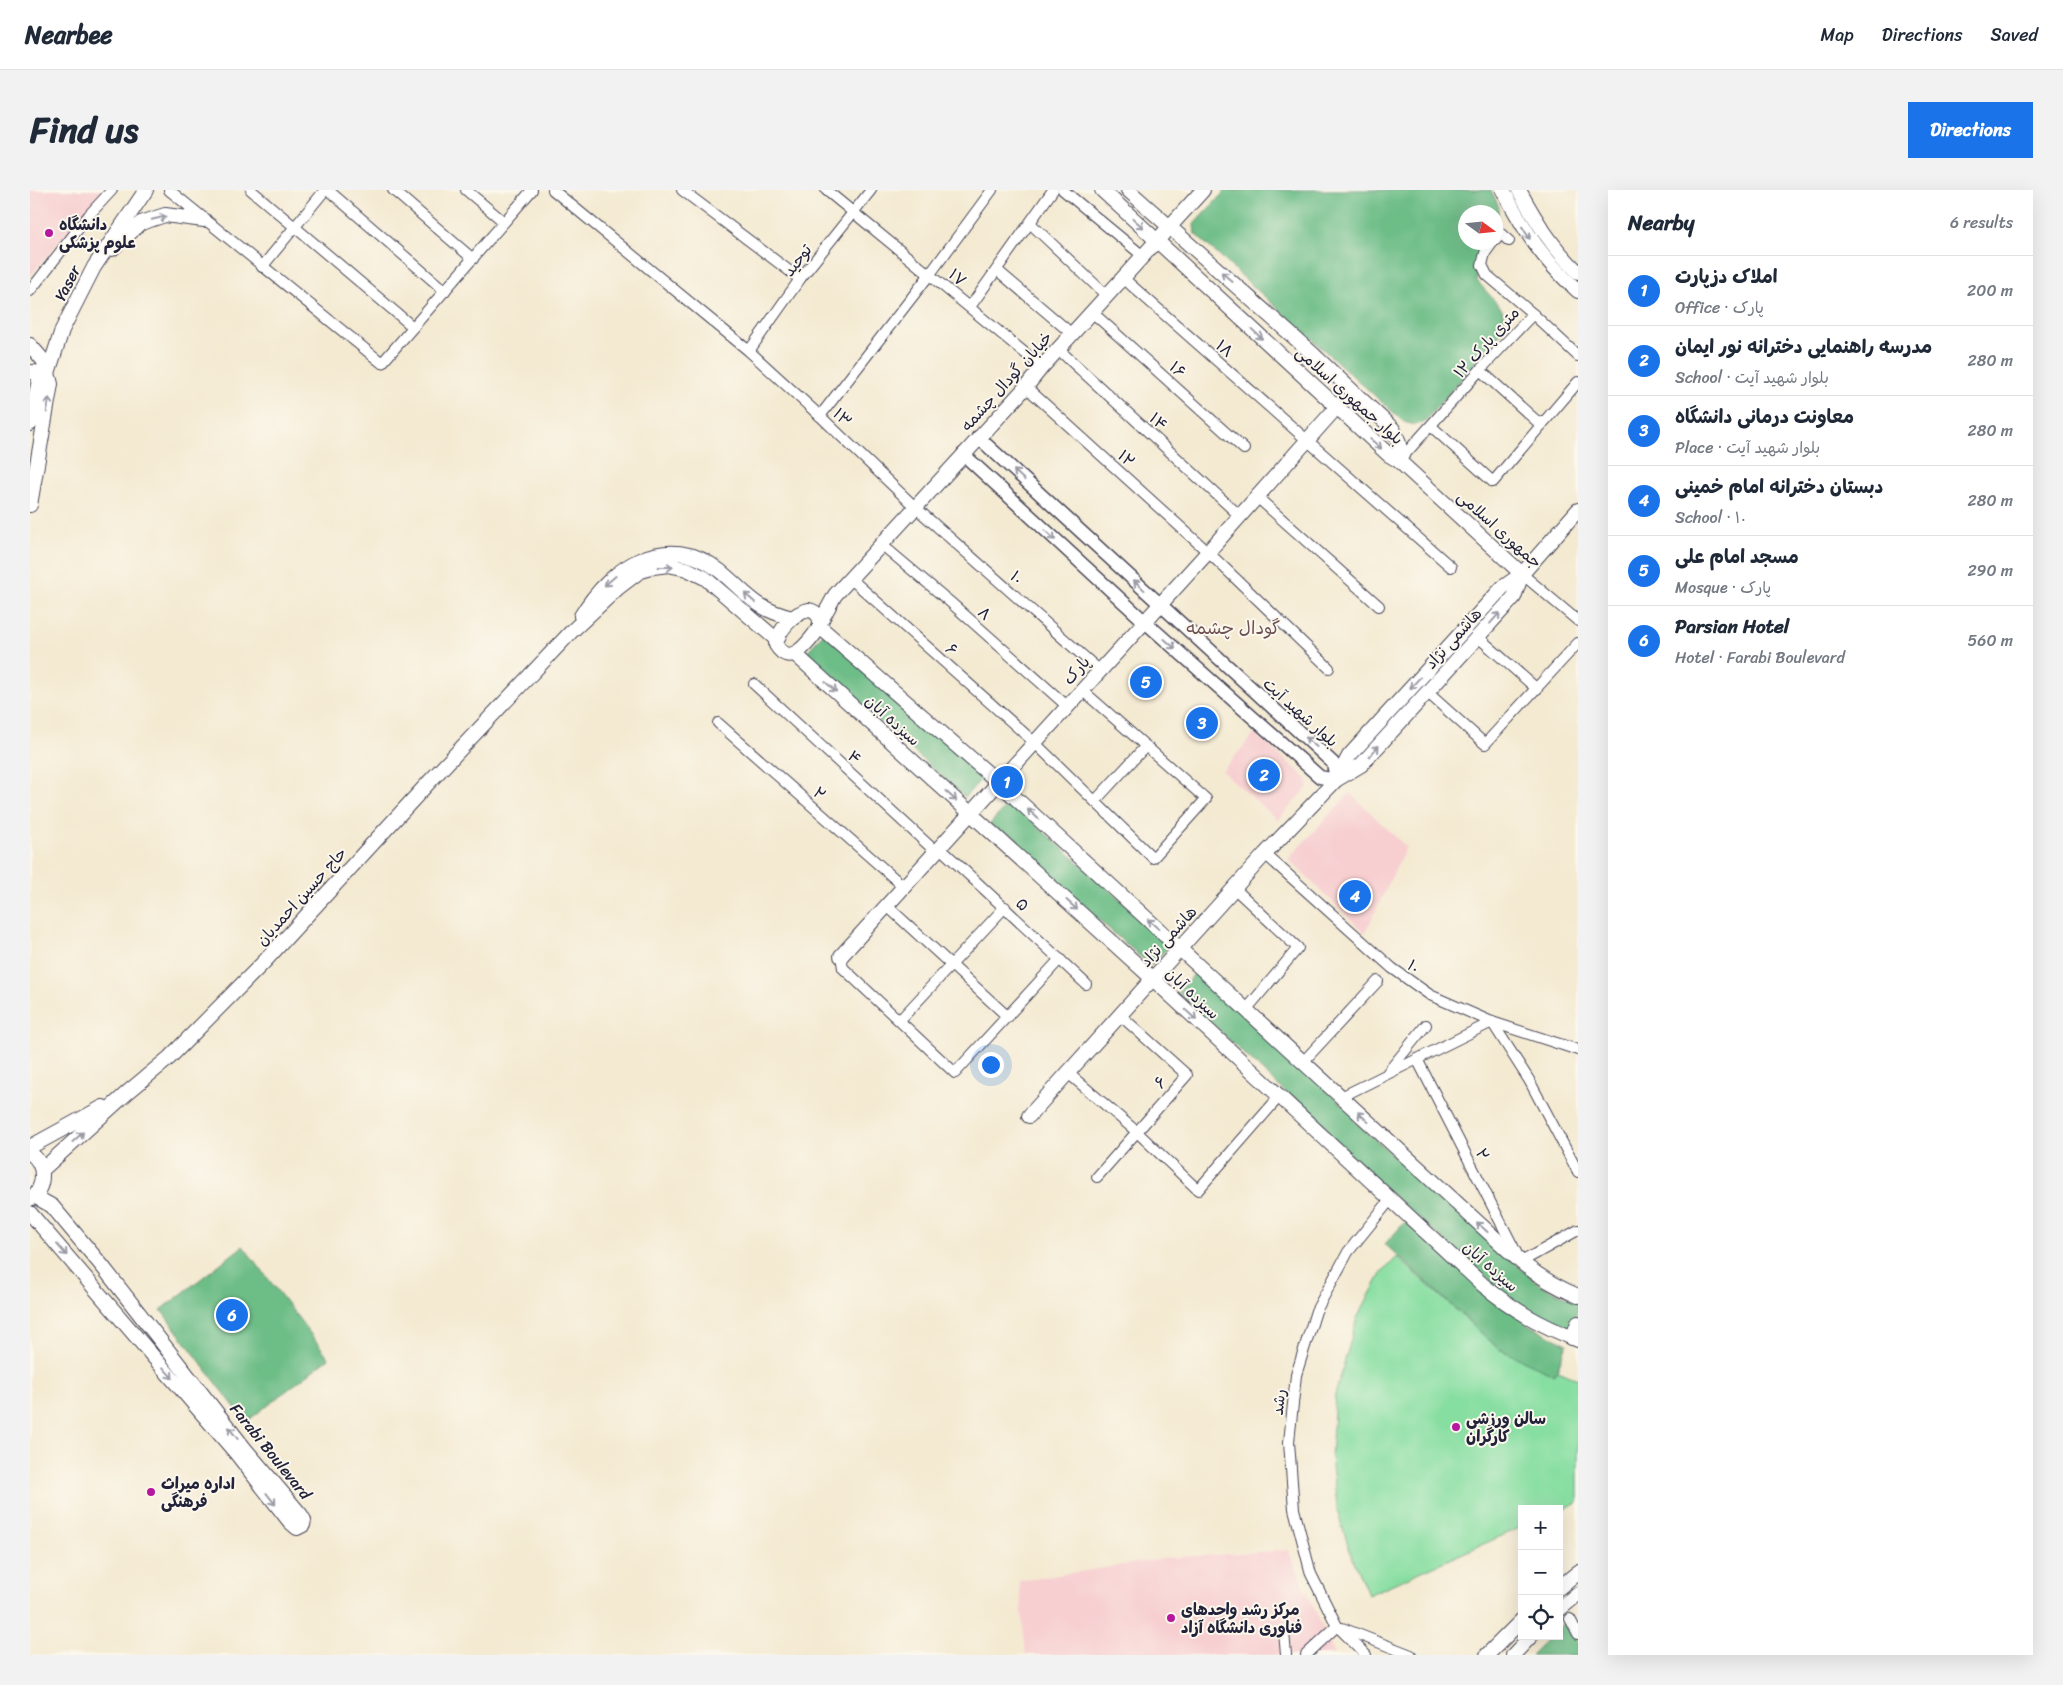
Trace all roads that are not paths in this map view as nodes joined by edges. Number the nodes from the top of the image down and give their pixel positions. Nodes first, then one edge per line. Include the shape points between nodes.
1 (112, 190) edge
2 (146, 190) edge
3 (169, 190) edge
4 (251, 190) edge
5 (326, 190) edge
6 (393, 190) edge
7 (466, 190) edge
8 (532, 190) edge
9 (553, 190) edge
10 (682, 190) edge
11 (826, 190) edge
12 (871, 190) edge
13 (992, 190) edge
14 (1053, 190) edge
15 (1063, 190) edge
16 (1102, 190) edge
17 (1128, 190) edge
18 (1203, 190) edge
19 (1504, 190) edge
20 (1519, 190) edge
21 (854, 213) junction
22 (204, 220) junction
23 (504, 222) junction
24 (1030, 223) junction
25 (1170, 227) junction
26 (294, 228) junction
27 (1503, 236) edge
28 (1157, 240) junction
29 (1509, 241) dead end
30 (1487, 250) edge
31 (1142, 256) junction
32 (473, 258) junction
33 (94, 267) junction
34 (262, 267) junction
35 (997, 270) junction
36 (1578, 272) edge
37 (930, 274) junction
38 (1123, 278) junction
39 (800, 279) junction
40 (30, 291) edge
41 (445, 291) junction
42 (1578, 291) edge
43 (1107, 296) junction
44 (970, 307) junction
45 (1092, 312) junction
46 (1533, 314) junction
47 (413, 327) junction
48 (1072, 334) junction
49 (30, 345) edge
50 (1058, 349) junction
51 (749, 351) junction
52 (1578, 356) edge
53 (1042, 367) junction
54 (1480, 370) junction
55 (30, 372) edge
56 (48, 373) junction
57 (1578, 382) edge
58 (1026, 387) junction
59 (1336, 408) junction
60 (820, 416) junction
61 (30, 424) edge
62 (1541, 425) junction
63 (1431, 426) junction
64 (978, 437) junction
65 (1307, 441) junction
66 (1244, 448) dead end
67 (963, 454) junction
68 (1399, 461) junction
69 (1257, 497) junction
70 (30, 505) edge
71 (915, 507) junction
72 (1577, 514) edge
73 (1240, 516) junction
74 (881, 544) junction
75 (1208, 552) junction
76 (1451, 567) dead end
77 (1522, 574) junction
78 (850, 578) junction
79 (835, 595) junction
80 (1160, 604) junction
81 (1379, 606) dead end
82 (809, 610) junction
83 (793, 618) junction
84 (1144, 621) junction
85 (1578, 621) edge
86 (820, 624) junction
87 (571, 632) junction
88 (1478, 637) junction
89 (777, 640) junction
90 (1578, 643) edge
91 (795, 654) junction
92 (1329, 668) dead end
93 (1099, 670) junction
94 (754, 684) dead end
95 (1537, 689) junction
96 (1082, 690) junction
97 (1427, 692) junction
98 (1067, 706) junction
99 (718, 723) dead end
100 (1034, 742) junction
101 (1146, 746) junction
102 (1336, 780) junction
103 (998, 782) junction
104 (1095, 801) junction
105 (970, 813) junction
106 (937, 849) junction
107 (1265, 854) junction
108 (903, 886) junction
109 (1234, 888) junction
110 (886, 905) junction
111 (1005, 907) junction
112 (1180, 949) junction
113 (841, 956) joint
114 (1060, 959) junction
115 (950, 966) junction
116 (1153, 979) junction
117 (1378, 981) dead end
118 (1086, 984) dead end
119 (1246, 1010) junction
120 (1120, 1015) junction
121 (1008, 1017) junction
122 (900, 1020) junction
123 (1492, 1022) junction
124 (1426, 1025) dead end
125 (1578, 1050) edge
126 (1417, 1060) junction
127 (1303, 1062) junction
128 (1068, 1073) junction
129 (1386, 1075) junction
130 (128, 1092) junction
131 (1279, 1097) junction
132 (1341, 1097) junction
133 (1029, 1116) dead end
134 (1136, 1132) junction
135 (30, 1146) edge
136 (30, 1153) edge
137 (42, 1170) junction
138 (1578, 1172) edge
139 (1097, 1177) dead end
140 (32, 1198) edge
141 (1390, 1200) junction
142 (30, 1214) edge
143 (1578, 1230) edge
144 (1521, 1262) junction
145 (103, 1268) junction
146 (89, 1280) junction
147 (1578, 1296) edge
148 (1578, 1323) edge
149 (1575, 1339) edge
150 (241, 1451) junction
151 (1578, 1572) edge
152 (1563, 1585) edge
153 (1578, 1594) edge
154 (1564, 1614) edge
155 (1518, 1624) edge
156 (1337, 1626) junction
157 (1284, 1632) dead end
158 (1578, 1634) edge
159 (1527, 1640) edge
160 (1309, 1654) edge
161 (1286, 1655) edge
162 (1366, 1655) edge
163 (1411, 1655) edge
164 (1487, 1655) edge
165 (1513, 1655) edge

1 - 40 street
2 - 33 main road, Yaser
3 - 22 street
4 - 26 street
5 - 26 street
5 - 41 street
6 - 32 street
7 - 23 street
8 - 23 street
9 - 51 street, ۱۳
10 - 39 street
11 - 21 street, ۱۷
12 - 21 street, توحید
13 - 37 street
14 - 24 street
15 - 31 street
16 -> 28 main road, بلوار جمهوری اسلامی
17 - 25 main road, بلوار جمهوری اسلامی
18 - 25 main road, خیابان گودال چشمه
19 -> 42 main road via 1536,249
20 - 36 main road via 1548,240
21 - 37 street, ۱۷
21 - 39 street, توحید
33 -> 22 main road via 141,223 165,215
22 - 34 street
23 - 32 street
24 - 35 street
24 - 43 street
25 - 28 main road, خیابان گودال چشمه
68 -> 25 main road, بلوار جمهوری اسلامی via 1401,450 1393,429 1314,354
26 - 34 street
26 - 47 street
27 - 29 street
28 - 31 main road, خیابان گودال چشمه
28 -> 59 main road, بلوار جمهوری اسلامی
30 - 46 street, ۱۲ متری پارک via 1482,265 1487,275
31 - 38 main road, خیابان گودال چشمه
32 - 41 street
33 - 56 main road, Yaser via 62,330
34 - 47 street via 382,363
35 - 44 street
35 - 48 street
37 - 44 street, ۱۷
37 - 60 street
38 - 43 main road, خیابان گودال چشمه
38 - 65 street, ۱۸
39 - 51 street, توحید
41 - 47 street
43 - 45 main road, خیابان گودال چشمه
44 - 53 street, ۱۷
45 - 48 main road, خیابان گودال چشمه
45 - 66 street, ۱۶
46 - 52 street
46 - 54 street, ۱۲ متری پارک
48 - 50 main road, خیابان گودال چشمه
49 - 56 main road via 43,360
50 - 53 main road, خیابان گودال چشمه
50 - 73 street, ۱۴
51 - 60 street, ۱۳
53 - 58 main road, خیابان گودال چشمه
54 - 62 street
54 - 63 street, ۱۲ متری پارک
55 - 56 main road
56 - 61 main road, Yaser via 39,380
70 -> 56 main road, Yaser via 52,384
57 - 62 street
58 - 64 main road, خیابان گودال چشمه
58 - 75 street, ۱۲
59 - 65 main road, پارک
59 -> 68 main road, بلوار جمهوری اسلامی
60 - 71 street, ۱۳
62 - 63 street via 1493,482
63 - 68 street, ۱۲ متری پارک
64 - 67 main road, خیابان گودال چشمه
80 -> 64 street, بلوار شهید آیت
65 - 69 main road, پارک
65 - 76 street, ۱۸
67 - 71 main road, خیابان گودال چشمه
67 -> 84 street
68 - 77 main road, جمهوری اسلامی
69 - 73 main road, پارک
69 - 81 street
71 - 74 main road, خیابان گودال چشمه
71 - 93 street, ۱۰
72 - 77 main road, هاشمی نژاد
73 - 75 main road, پارک
74 - 78 main road, خیابان گودال چشمه
74 - 98 street, ۸
75 - 80 main road, پارک
75 - 92 street, ۱۲
77 - 85 street, جمهوری اسلامی
88 -> 77 main road, هاشمی نژاد via 1514,597
77 -> 102 main road, هاشمی نژاد via 1504,587 1349,756
78 - 79 main road, خیابان گودال چشمه
78 - 100 street, ۶
79 - 82 main road
79 - 86 main road
80 - 84 main road, پارک
102 -> 80 street, بلوار شهید آیت via 1333,763
82 - 83 main road
82 - 86 main road, سیزده آبان via 815,611
83 -> 87 main road, حاج حسین احمدیان via 766,610 706,562 689,554 674,552 640,559 624,569 606,583 588,604
83 - 89 main road
84 - 93 main road, پارک
84 -> 102 street via 1320,777
86 - 91 main road via 810,640
86 - 103 main road, سیزده آبان
87 -> 89 main road, حاج حسین احمدیان via 639,572 668,566 687,569 705,578
87 - 130 main road, حاج حسین احمدیان via 264,962 169,1058
88 - 95 street
88 - 97 main road, هاشمی نژاد
89 - 91 main road, سیزده آبان via 776,645 782,653
90 - 95 street
91 -> 105 main road, سیزده آبان
93 - 96 main road, پارک
94 - 106 street, ۴
95 - 97 street via 1485,744
96 - 98 main road, پارک
96 - 101 street
102 -> 97 main road, هاشمی نژاد via 1361,765
98 - 100 main road, پارک
99 - 108 street, ۲
100 - 103 main road, پارک
100 - 104 street, ۶
101 - 104 street
101 - 104 street, ۶ via 1206,799 1153,858
102 - 107 main road, هاشمی نژاد
103 - 105 main road, پارک
112 -> 103 main road, سیزده آبان
105 - 106 main road, پارک
105 -> 116 main road, سیزده آبان
106 - 108 main road, پارک
106 - 111 street, ۵
107 - 109 main road, هاشمی نژاد
107 - 123 street, ۱۰ via 1392,968 1430,995
108 - 110 main road, پارک
109 - 112 main road, هاشمی نژاد
109 - 119 street via 1298,948
110 - 113 main road, پارک
110 - 115 street
111 - 114 street, ۵
111 - 115 street
112 - 116 main road, هاشمی نژاد
112 - 119 main road, سیزده آبان
113 - 122 street via 844,968
114 - 118 street, ۵
114 - 121 street
115 - 121 street
115 - 122 street
116 - 120 main road, هاشمی نژاد
116 -> 131 main road, سیزده آبان
117 - 127 street
119 - 127 main road, سیزده آبان
120 - 128 main road, هاشمی نژاد
120 - 134 street, ۶ via 1187,1075
121 - 122 street via 955,1073
123 - 125 street, ۱۰
123 - 126 street
123 - 138 street via 1529,1080
124 - 129 street
126 - 129 street
126 - 144 street, ۲
127 - 132 main road, سیزده آبان
128 - 133 main road, هاشمی نژاد
128 - 134 street
129 - 132 street
130 - 135 main road
137 -> 130 main road, حاج حسین احمدیان
131 - 134 street via 1198,1190
131 - 141 main road, سیزده آبان
144 -> 132 main road, سیزده آبان
134 - 139 street, ۶
136 - 137 main road via 36,1157
137 - 140 main road via 42,1184
140 - 145 main road, Farabi Boulevard via 52,1206
141 - 149 main road, سیزده آبان via 1510,1306 1540,1325
141 - 156 street, رشد via 1348,1252 1316,1311 1296,1375 1289,1442 1294,1509 1312,1574
142 -> 146 main road, Farabi Boulevard
143 - 144 street
144 - 147 main road, سیزده آبان via 1559,1288
145 - 146 main road
150 -> 145 main road, Farabi Boulevard
146 -> 150 main road, Farabi Boulevard
148 - 149 main road
150 -> 150 main road, Farabi Boulevard via 290,1522 297,1528 303,1525 301,1514
151 - 152 main road
153 - 154 main road
154 - 158 street
155 - 164 main road
156 - 160 street
156 - 162 street, رشد
156 - 163 street
157 - 161 street
159 - 165 main road

